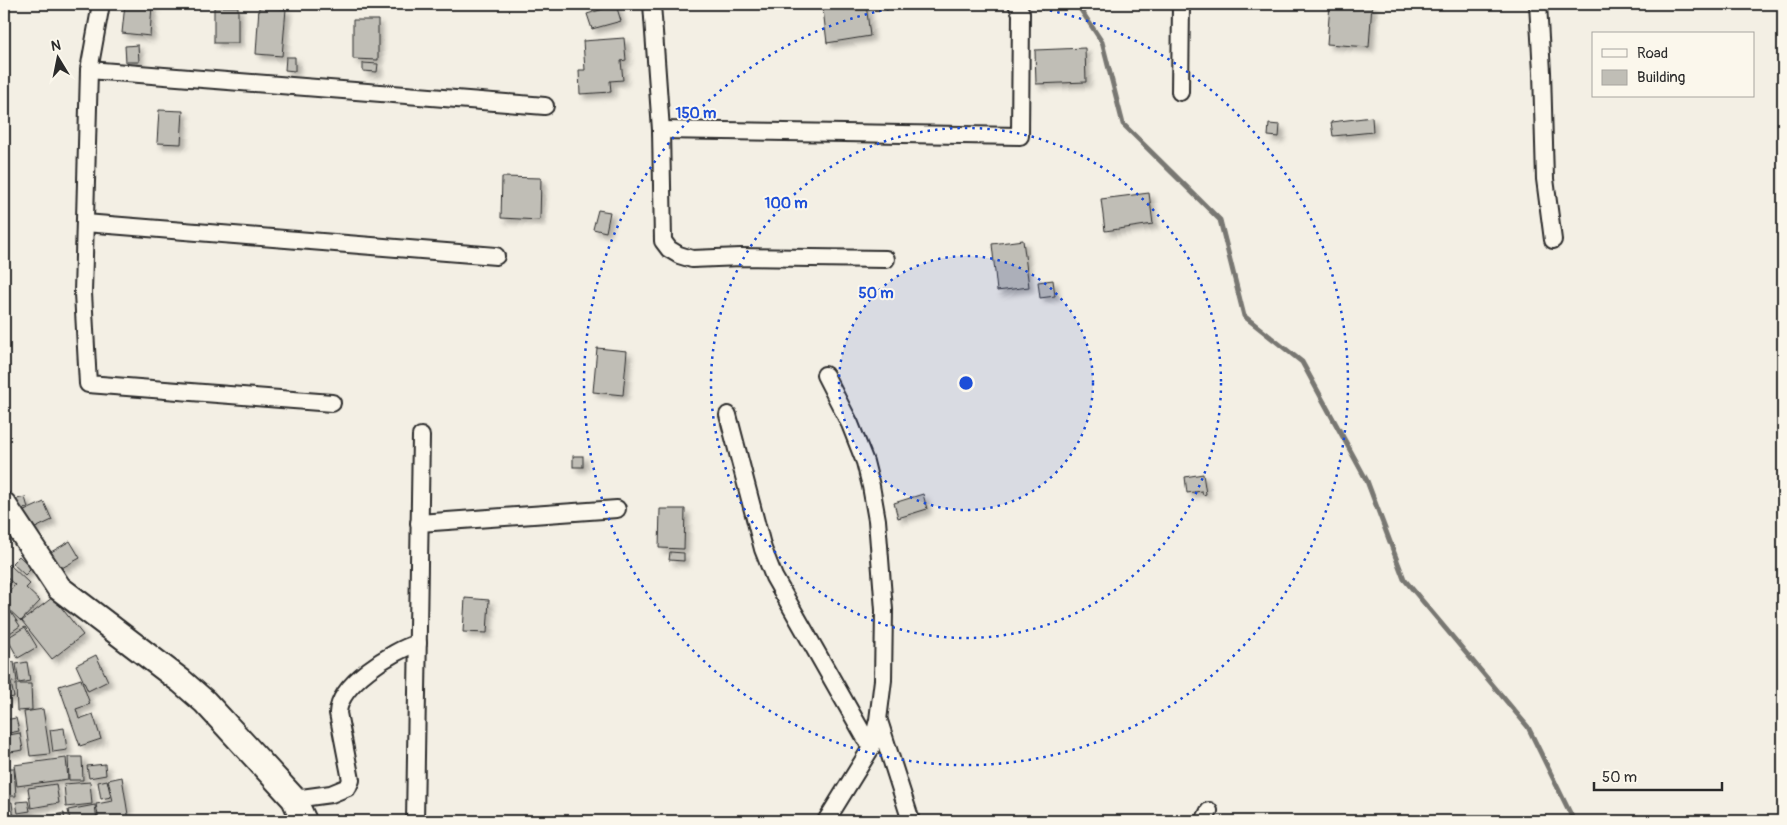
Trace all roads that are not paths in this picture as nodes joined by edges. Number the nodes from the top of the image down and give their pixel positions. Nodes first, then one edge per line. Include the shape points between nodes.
1 (101, 4) edge
2 (652, 4) edge
3 (1017, 4) edge
4 (1181, 4) edge
5 (1538, 4) edge
6 (89, 70) junction
7 (1180, 92) dead end
8 (545, 106) dead end
9 (661, 130) junction
10 (85, 223) junction
11 (1554, 240) dead end
12 (496, 256) dead end
13 (886, 259) dead end
14 (825, 375) dead end
15 (332, 403) dead end
16 (728, 415) dead end
17 (421, 436) dead end
18 (4, 505) edge
19 (617, 509) dead end
20 (420, 523) junction
21 (418, 643) junction
22 (878, 720) junction
23 (871, 748) junction
24 (294, 800) junction
25 (304, 821) edge
26 (415, 821) edge
27 (826, 821) edge
28 (911, 821) edge

1 - 6 street
2 - 9 street
3 - 9 street via 1021,13 1020,136
4 - 7 street
5 - 11 street via 1545,179
6 - 8 street
6 - 10 street
9 - 13 street via 663,241 679,255 692,259
10 - 12 street
10 - 15 street via 83,293 88,384
14 - 22 street via 865,462 877,520 884,610 883,680
16 - 23 street via 763,549 774,578
17 - 20 street
18 - 24 street via 59,588 205,702
19 - 20 street
20 - 21 street
21 - 24 street via 381,660 338,704 350,780 348,787 331,794
21 - 26 street
22 - 23 street
22 - 28 street
23 - 27 street
24 - 25 street

